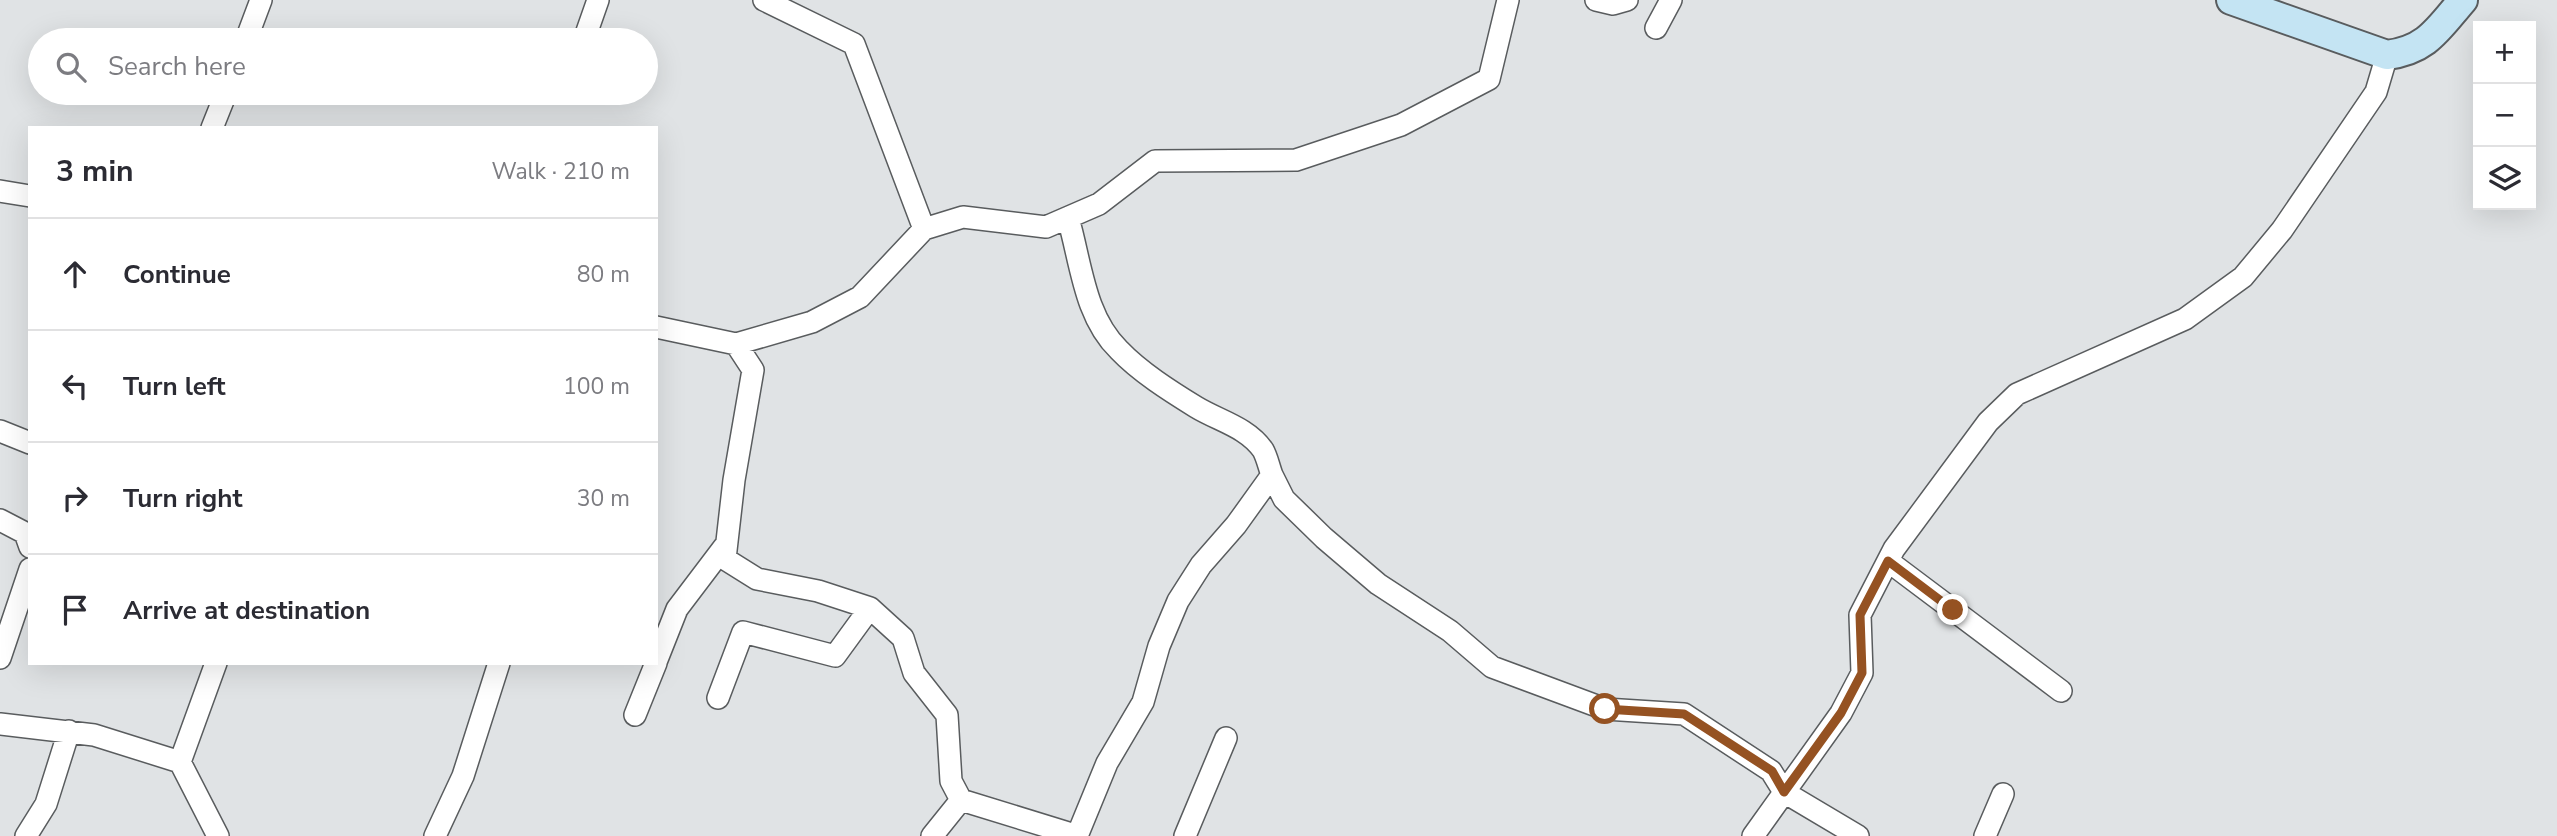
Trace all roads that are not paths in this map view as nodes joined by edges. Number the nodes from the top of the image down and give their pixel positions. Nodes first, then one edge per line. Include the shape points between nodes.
1 (261, 0) edge
2 (598, 0) edge
3 (764, 0) edge
4 (1508, 0) edge
5 (1596, 0) edge
6 (1627, 0) edge
7 (1671, 0) edge
8 (2231, 0) edge
9 (2463, 0) edge
10 (250, 28) edge
11 (588, 28) edge
12 (1656, 28) dead end
13 (2387, 55) junction
14 (221, 105) edge
15 (213, 126) edge
16 (0, 191) edge
17 (28, 196) edge
18 (1068, 218) junction
19 (924, 229) junction
20 (658, 327) edge
21 (736, 344) junction
22 (0, 431) edge
23 (28, 442) edge
24 (1272, 475) junction
25 (0, 520) edge
26 (28, 542) edge
27 (724, 547) junction
28 (1888, 561) junction
29 (28, 575) edge
30 (870, 608) junction
31 (0, 658) edge
32 (658, 658) edge
33 (215, 665) edge
34 (498, 665) edge
35 (655, 665) edge
36 (2061, 691) dead end
37 (718, 698) dead end
38 (635, 715) dead end
39 (0, 724) edge
40 (69, 731) junction
41 (1226, 737) dead end
42 (180, 762) junction
43 (1784, 792) junction
44 (2003, 794) dead end
45 (961, 800) junction
46 (26, 836) edge
47 (218, 836) edge
48 (435, 836) edge
49 (932, 836) edge
50 (1077, 836) edge
51 (1185, 836) edge
52 (1753, 836) edge
53 (1858, 836) edge
54 (1984, 836) edge

1 - 10 street
2 - 11 street
3 - 19 street via 854,44
4 - 18 street via 1489,79 1401,125 1296,160 1155,161 1099,204
5 - 6 street via 1613,4
7 - 12 street
8 - 13 main road
9 - 13 main road via 2424,45
13 - 28 street via 2376,92 2282,230 2243,277 2185,319 2017,394 1988,422
14 - 15 street
16 - 17 street
18 - 19 street via 1046,227 963,217
18 - 24 street via 1094,314 1118,350 1197,408 1246,432 1264,451
19 - 21 street via 860,297 812,322
20 - 21 street
21 - 27 street via 753,370
22 - 23 street
24 - 43 street via 1284,499 1324,538 1378,584 1450,631 1492,667 1605,709 1684,714 1772,771
24 - 50 street via 1178,601 1143,702 1107,762
25 - 26 street via 24,533
27 - 30 street via 725,559 757,579 818,591
27 - 32 street via 677,609
28 - 36 street
28 - 43 street via 1860,615 1862,673 1841,713
29 - 31 street
30 - 37 street via 835,656 743,632
30 - 45 street via 903,638 914,673 947,715 951,781
33 - 42 street
34 - 48 street via 463,776
35 - 38 street
39 - 40 street
40 - 42 street via 94,734
40 - 46 street via 46,804
41 - 51 street
42 - 47 street
43 - 52 street
43 - 53 street
44 - 54 street
45 - 49 street
45 - 50 street

